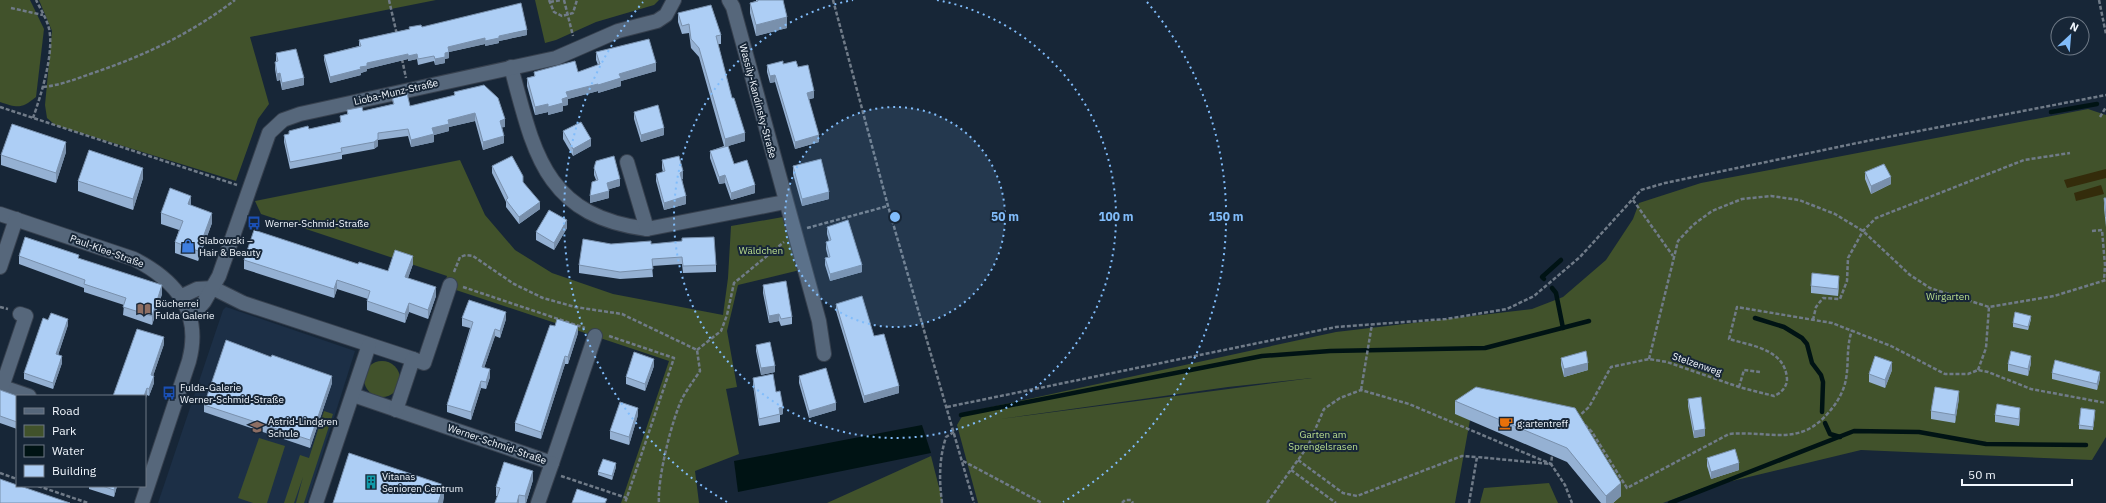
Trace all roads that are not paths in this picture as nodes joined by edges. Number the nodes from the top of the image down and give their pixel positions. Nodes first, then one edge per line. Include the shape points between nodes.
1 (675, 0) edge
2 (729, 0) edge
3 (511, 67) junction
4 (627, 162) dead end
5 (785, 202) junction
6 (0, 214) edge
7 (16, 219) junction
8 (647, 229) junction
9 (0, 267) edge
10 (454, 285) road end
11 (212, 288) junction
12 (180, 297) junction
13 (20, 314) dead end
14 (192, 317) junction
15 (596, 333) road end
16 (369, 346) junction
17 (824, 354) dead end
18 (413, 359) junction
19 (1, 386) edge
20 (25, 395) edge
21 (353, 396) junction
22 (396, 410) junction
23 (555, 469) junction
24 (142, 503) edge
25 (316, 503) edge
26 (538, 503) edge

1 - 3 street, Lioba-Munz-Straße via 666,15 657,21 618,31 556,58
2 - 5 street, Wassily-Kandinsky-Straße
3 - 8 street via 533,147 555,184 572,201 594,216
3 - 11 street, Lioba-Munz-Straße via 283,120 269,133 222,269
4 - 8 street
5 - 8 street
5 - 17 street, Wassily-Kandinsky-Straße via 819,321
6 - 7 street, Paul-Klee-Straße
7 - 9 street
7 - 12 street, Paul-Klee-Straße via 134,259 153,269
10 - 18 street via 424,363
11 - 12 street via 197,289
11 - 14 street, Lioba-Munz-Straße
11 - 16 street via 243,303
12 - 14 street, Paul-Klee-Straße
13 - 19 street via 26,316
14 - 24 street, Paul-Klee-Straße via 193,338 189,361
15 - 23 street, Werner-Schmid-Straße
16 - 18 street
16 - 21 street
18 - 22 street
19 - 20 street
21 - 22 street, Werner-Schmid-Straße
21 - 25 street
22 - 23 street, Werner-Schmid-Straße
23 - 26 street, Werner-Schmid-Straße

